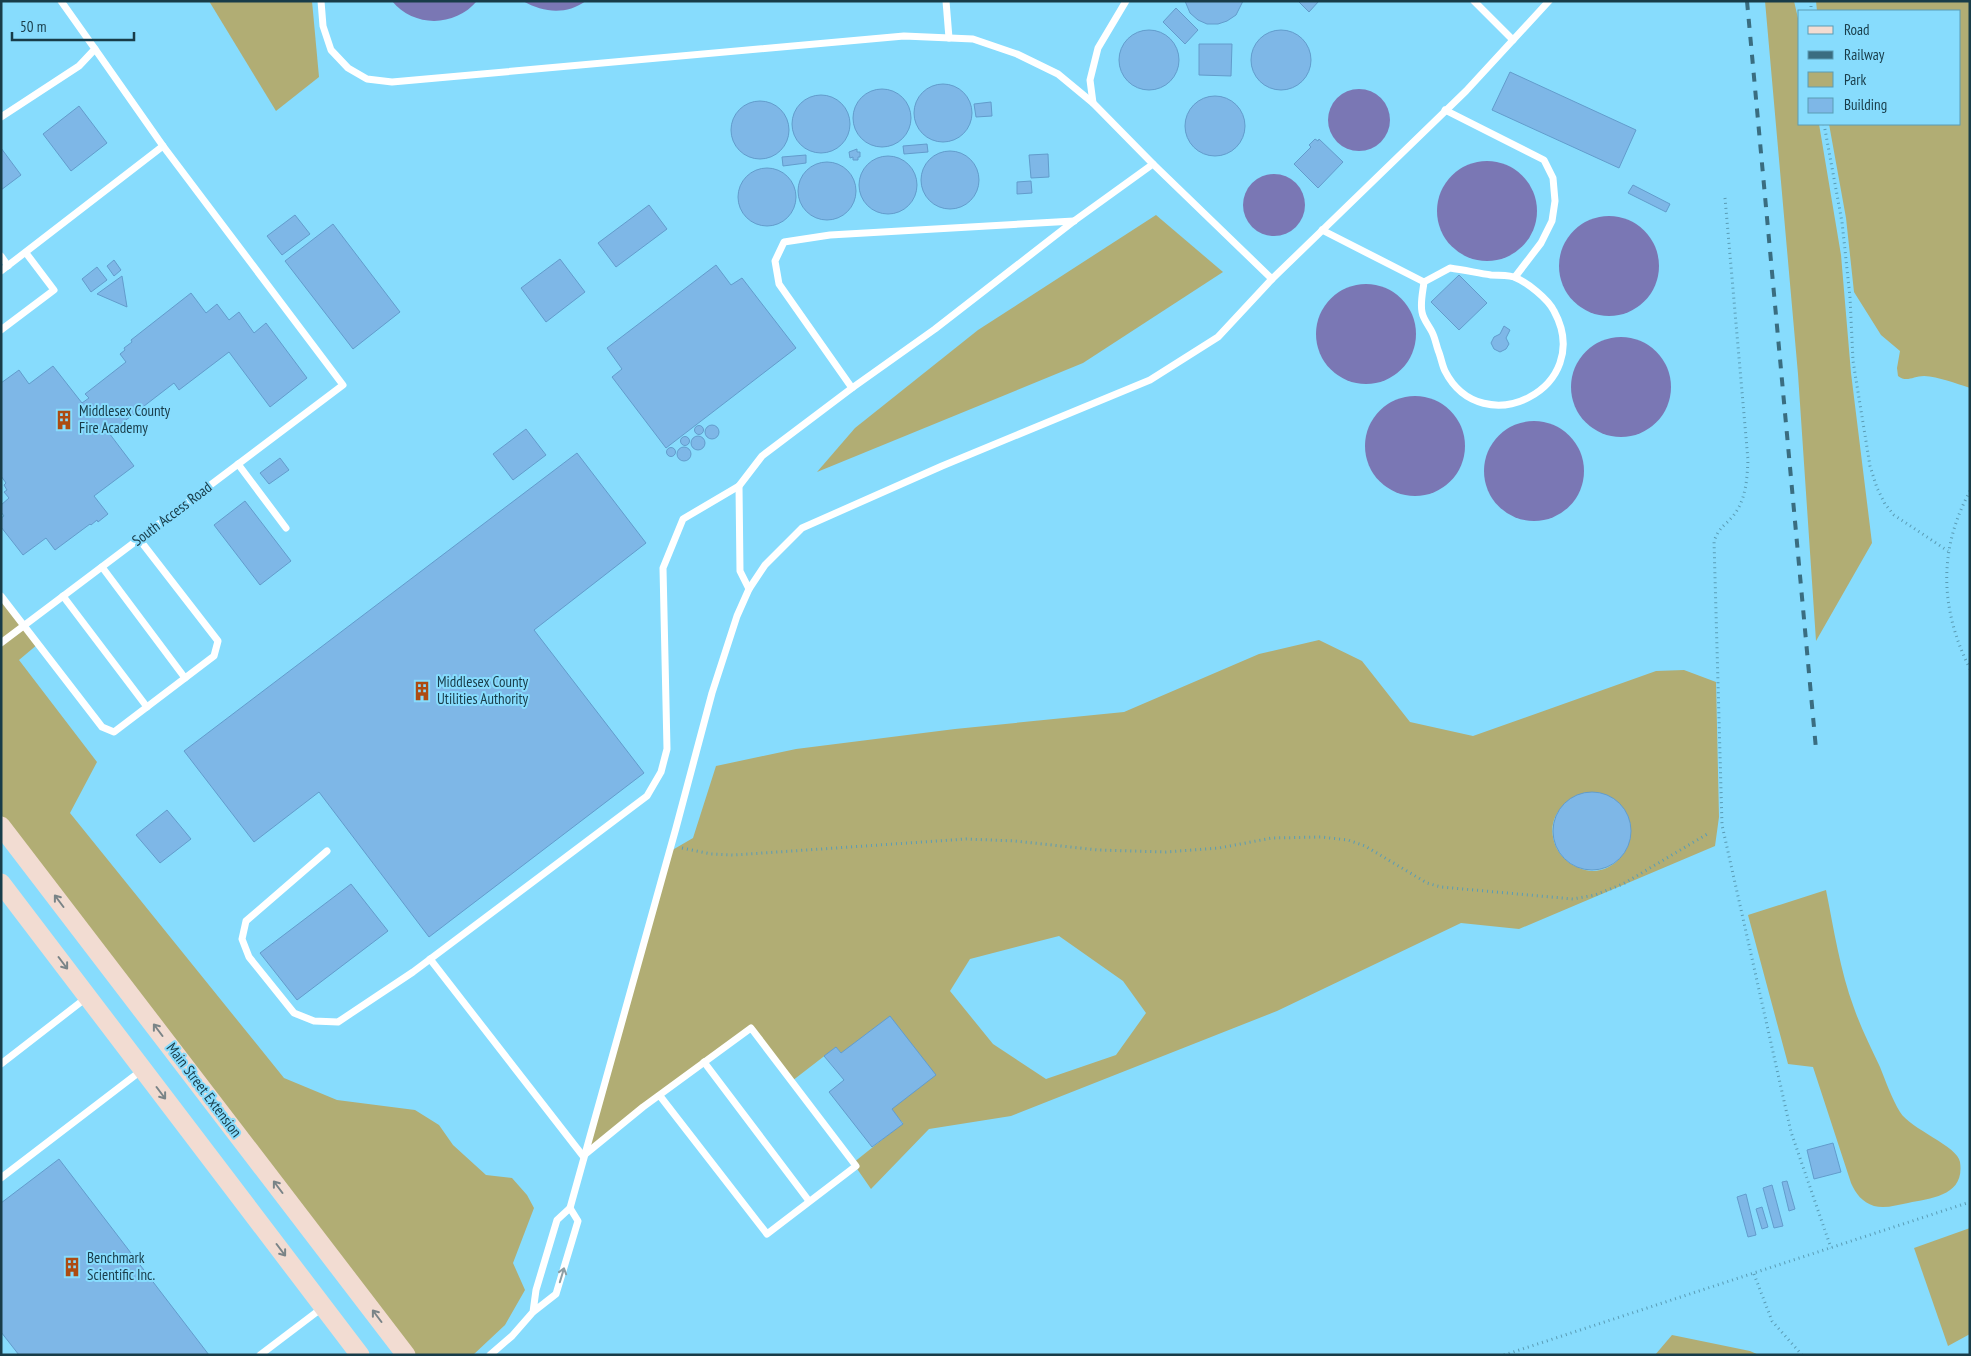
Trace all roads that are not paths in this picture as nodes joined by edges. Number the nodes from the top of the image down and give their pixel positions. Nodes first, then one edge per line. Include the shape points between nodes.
1 (61, 1) edge
2 (321, 1) edge
3 (946, 1) edge
4 (1126, 1) edge
5 (1474, 1) edge
6 (1549, 1) edge
7 (949, 38) junction
8 (1513, 40) junction
9 (95, 49) junction
10 (1093, 103) junction
11 (1445, 110) junction
12 (1, 117) edge
13 (163, 146) junction
14 (1153, 164) junction
15 (1074, 221) junction
16 (1322, 230) junction
17 (26, 253) junction
18 (1, 256) edge
19 (8, 266) junction
20 (1, 271) edge
21 (1515, 278) junction
22 (1272, 279) junction
23 (1424, 282) junction
24 (1, 330) edge
25 (852, 388) junction
26 (238, 464) junction
27 (739, 486) junction
28 (286, 528) dead end
29 (139, 539) junction
30 (102, 567) junction
31 (749, 589) junction
32 (1, 596) edge
33 (63, 596) junction
34 (24, 626) junction
35 (1, 643) edge
36 (185, 678) junction
37 (147, 707) junction
38 (1, 826) edge
39 (326, 851) dead end
40 (1, 883) edge
41 (430, 959) junction
42 (88, 996) junction
43 (704, 1062) junction
44 (1, 1064) edge
45 (144, 1069) junction
46 (660, 1096) junction
47 (583, 1156) junction
48 (1, 1178) edge
49 (810, 1201) junction
50 (570, 1208) junction
51 (324, 1307) junction
52 (533, 1312) junction
53 (260, 1355) edge
54 (360, 1355) edge
55 (406, 1355) edge
56 (490, 1355) edge

1 - 9 lane
2 - 7 lane via 323,26 331,50 348,68 367,79 392,82 904,36
3 - 7 lane
4 - 10 lane via 1098,48 1090,80
5 - 8 lane
6 - 8 lane
7 - 10 lane via 973,40 1016,54 1058,74
8 - 11 lane
9 - 12 lane via 79,66
9 - 13 lane
10 - 14 lane
11 - 16 lane
11 - 21 lane via 1544,160 1553,178 1555,201 1552,221 1541,243
13 - 17 lane
13 - 26 lane, South Access Road via 343,385
14 - 15 lane
14 - 22 lane
15 - 25 lane via 935,329
15 - 25 lane via 830,235 784,242 774,261 779,284
16 - 22 lane
16 - 23 lane
17 - 19 lane
17 - 24 lane via 54,290
18 - 19 lane
19 - 20 lane
21 - 23 lane via 1450,268
21 - 23 lane via 1550,304 1560,322 1563,350 1550,382 1534,396 1514,404 1494,405 1474,400 1457,388 1446,372 1422,312
22 - 31 lane via 1218,337 1150,380 802,528 765,565
25 - 27 lane via 762,456
26 - 28 lane
26 - 29 lane, South Access Road
27 - 31 lane via 740,571
27 - 41 lane via 683,519 663,568 667,749 660,772 647,796
29 - 30 lane, South Access Road
29 - 36 lane via 218,641 214,656
30 - 33 lane, South Access Road
30 - 36 lane
31 - 47 lane via 712,693
32 - 34 lane
33 - 34 lane, South Access Road
33 - 37 lane
34 - 35 lane, South Access Road
34 - 37 lane via 107,731 114,732
36 - 37 lane
55 -> 38 main road, Main Street Extension
39 - 41 lane via 246,921 242,939 248,957 294,1013 314,1021 338,1022
40 -> 42 main road
41 - 47 lane
42 - 44 lane
42 - 45 main road
43 - 46 lane
43 - 49 lane
43 - 49 lane via 751,1028 792,1080 856,1166
45 - 48 lane
45 -> 51 main road
46 - 47 lane via 643,1106
46 - 49 lane via 766,1234
47 - 50 lane
50 - 52 lane via 557,1220 536,1290
52 -> 50 lane via 556,1294 578,1221
51 - 53 lane
51 - 54 main road
52 - 56 lane

